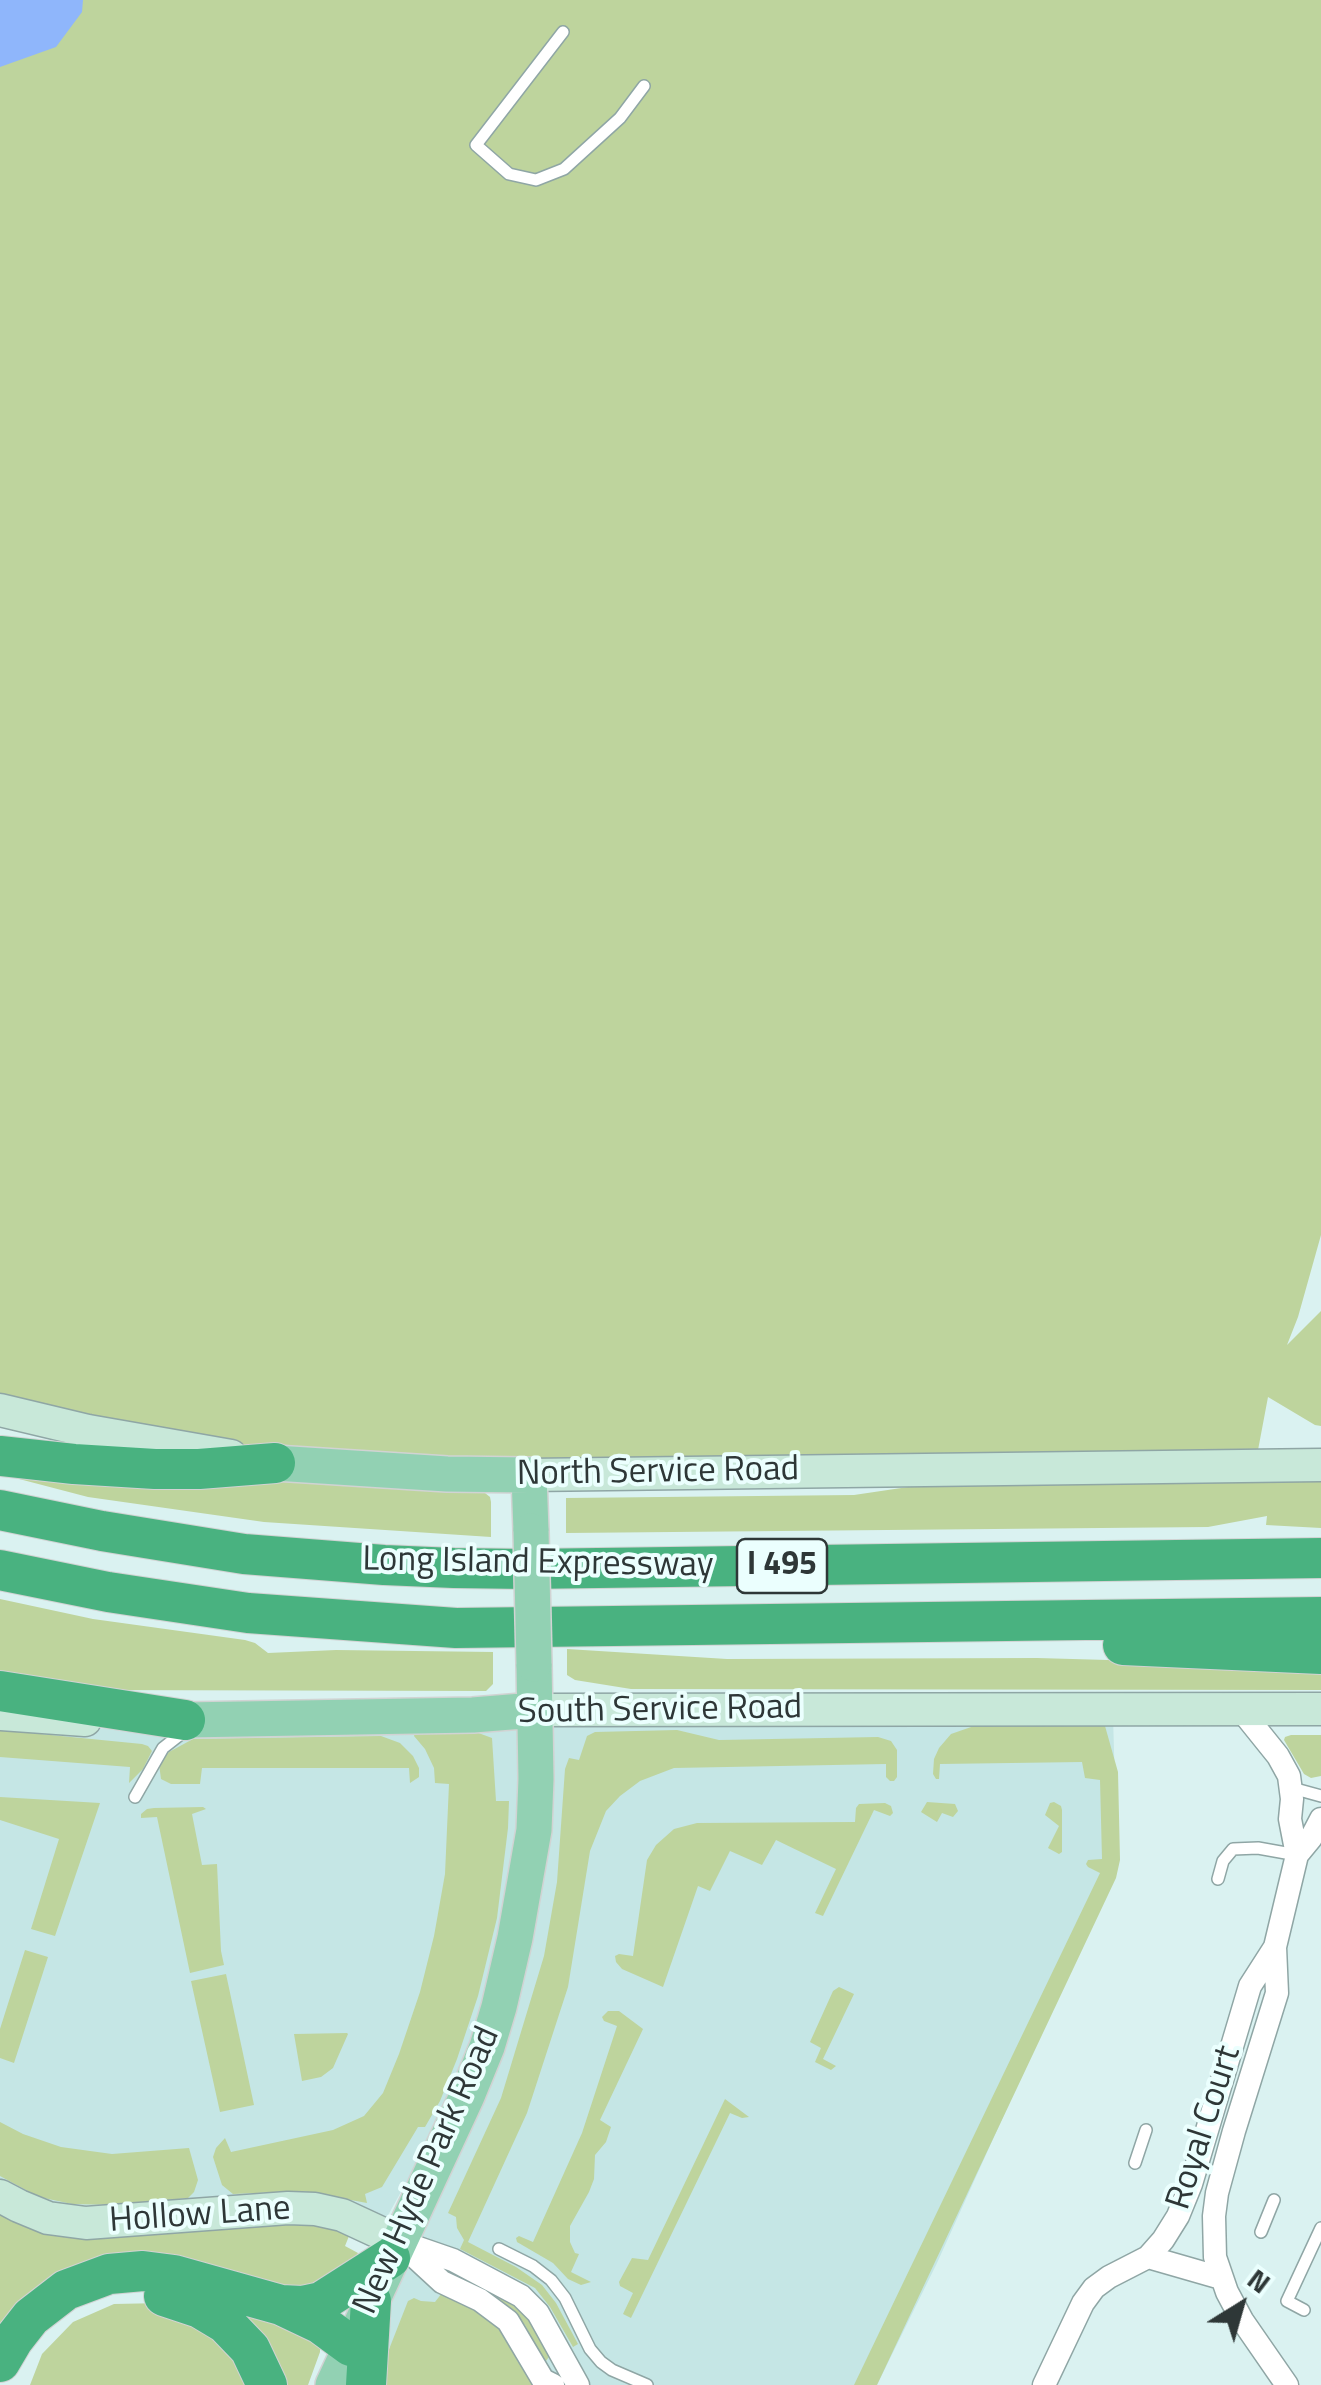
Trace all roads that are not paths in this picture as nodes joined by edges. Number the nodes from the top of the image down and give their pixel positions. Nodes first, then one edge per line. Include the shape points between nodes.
1 (563, 32) dead end
2 (644, 86) dead end
3 (0, 1410) edge
4 (0, 1456) edge
5 (275, 1463) junction
6 (1321, 1465) edge
7 (529, 1475) junction
8 (0, 1510) edge
9 (1321, 1558) edge
10 (0, 1570) edge
11 (1321, 1617) edge
12 (986, 1623) junction
13 (1321, 1654) edge
14 (0, 1691) edge
15 (1321, 1709) edge
16 (535, 1710) junction
17 (1240, 1710) junction
18 (0, 1714) edge
19 (192, 1719) junction
20 (1292, 1788) junction
21 (1321, 1796) edge
22 (135, 1797) dead end
23 (1321, 1819) edge
24 (1297, 1855) junction
25 (1218, 1879) dead end
26 (1275, 1947) junction
27 (1146, 2130) dead end
28 (1136, 2163) dead end
29 (0, 2196) edge
30 (1274, 2200) dead end
31 (1321, 2228) edge
32 (1262, 2232) dead end
33 (499, 2249) dead end
34 (394, 2250) junction
35 (1148, 2257) junction
36 (1307, 2261) junction
37 (1321, 2266) edge
38 (1221, 2278) junction
39 (371, 2301) junction
40 (280, 2304) junction
41 (1304, 2310) dead end
42 (351, 2346) junction
43 (595, 2356) junction
44 (0, 2362) edge
45 (560, 2380) edge
46 (639, 2383) edge
47 (15, 2385) edge
48 (268, 2385) edge
49 (333, 2385) edge
50 (366, 2385) edge
51 (1044, 2385) edge
52 (1287, 2385) edge

1 - 2 lane via 476,145 509,174 536,180 564,169
3 - 5 main road, North Service Road
4 - 5 highway via 156,1469
5 - 7 main road, North Service Road
6 - 7 main road, North Service Road
7 - 16 main road, New Hyde Park Road, bridge
8 - 9 highway, Long Island Expressway / I 495 via 244,1554 384,1566
10 - 12 highway, Long Island Expressway / I 495 via 248,1612 456,1628
11 - 12 highway, Long Island Expressway / I 495
12 - 13 highway via 1055,1642
14 - 19 highway
15 - 17 main road, South Service Road
16 - 17 main road, South Service Road
16 - 19 main road, South Service Road
16 - 34 main road, New Hyde Park Road via 534,1830 499,2006 467,2096
17 - 20 street via 1284,1766
18 - 19 main road, South Service Road
19 - 22 lane via 163,1748
20 - 21 lane
20 - 24 street
23 - 24 street
24 - 25 lane via 1233,1848
24 - 26 street, Royal Court
26 - 35 street, Royal Court via 1250,1986 1187,2196
26 - 38 street, Royal Court via 1277,1993 1216,2194 1213,2242
27 - 28 lane
29 - 34 main road, Hollow Lane via 48,2218 86,2223 315,2209 342,2215
30 - 32 lane
31 - 36 lane
33 - 43 lane via 551,2280
34 - 39 main road, New Hyde Park Road
34 - 40 highway via 321,2302
34 - 45 street via 490,2306
35 - 38 street
35 - 51 street, Royal Court via 1094,2288
36 - 37 lane
36 - 41 lane via 1286,2300
38 - 52 street, Royal Court
39 - 42 main road, New Hyde Park Road
39 - 50 highway
40 - 42 highway
40 - 44 highway via 158,2272 109,2274 66,2290 42,2308
42 - 49 main road, New Hyde Park Road
43 - 45 lane
43 - 46 lane
47 - 48 highway via 55,2326 101,2300 134,2294 172,2297 213,2315 250,2349

